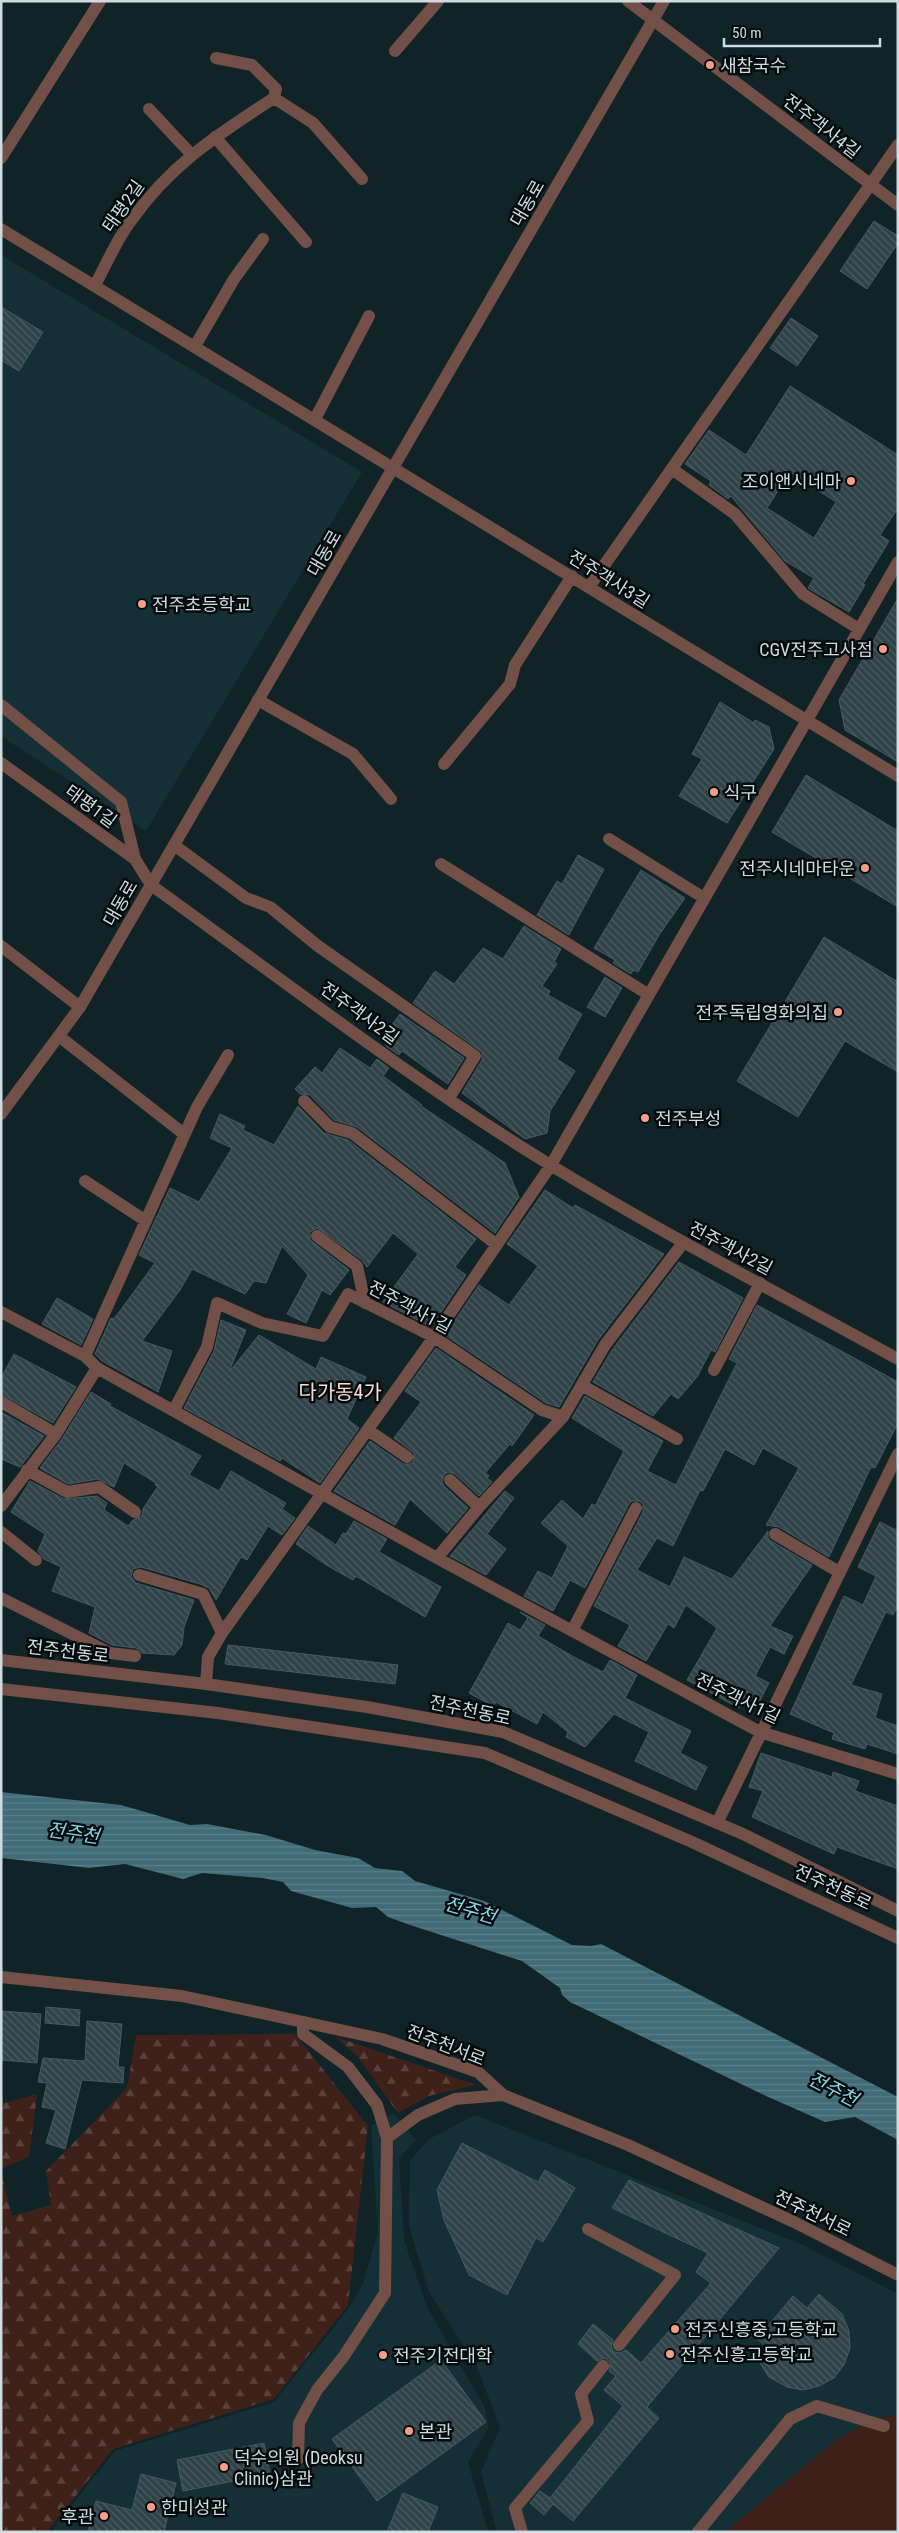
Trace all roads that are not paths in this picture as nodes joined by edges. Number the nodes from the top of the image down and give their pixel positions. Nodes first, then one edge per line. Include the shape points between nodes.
1 (100, 1) edge
2 (438, 1) edge
3 (628, 1) edge
4 (664, 1) edge
5 (654, 18) junction
6 (395, 51) dead end
7 (216, 58) dead end
8 (274, 98) junction
9 (149, 109) dead end
10 (215, 137) junction
11 (898, 145) edge
12 (192, 155) junction
13 (1, 158) edge
14 (362, 179) dead end
15 (870, 186) junction
16 (898, 205) edge
17 (1, 229) edge
18 (263, 239) dead end
19 (306, 242) dead end
20 (95, 286) junction
21 (369, 316) dead end
22 (195, 346) junction
23 (315, 419) junction
24 (394, 467) junction
25 (672, 469) junction
26 (898, 562) edge
27 (572, 576) junction
28 (589, 587) junction
29 (859, 629) junction
30 (258, 700) junction
31 (1, 705) edge
32 (806, 720) junction
33 (1, 763) edge
34 (444, 764) dead end
35 (898, 776) edge
36 (392, 799) dead end
37 (609, 840) dead end
38 (174, 845) junction
39 (135, 859) junction
40 (441, 864) dead end
41 (151, 885) junction
42 (704, 898) junction
43 (1, 946) edge
44 (649, 995) junction
45 (80, 1007) junction
46 (60, 1037) junction
47 (228, 1054) dead end
48 (449, 1098) junction
49 (304, 1101) dead end
50 (1, 1114) edge
51 (184, 1134) junction
52 (551, 1165) junction
53 (85, 1181) dead end
54 (146, 1221) junction
55 (317, 1236) dead end
56 (683, 1243) junction
57 (496, 1245) junction
58 (760, 1283) junction
59 (365, 1303) junction
60 (1, 1312) edge
61 (434, 1337) junction
62 (86, 1356) junction
63 (898, 1359) edge
64 (97, 1368) junction
65 (714, 1370) dead end
66 (583, 1386) junction
67 (1, 1402) edge
68 (174, 1410) junction
69 (563, 1417) junction
70 (368, 1430) junction
71 (56, 1434) junction
72 (677, 1439) dead end
73 (898, 1454) edge
74 (407, 1457) dead end
75 (27, 1470) junction
76 (450, 1480) dead end
77 (322, 1495) junction
78 (1, 1506) edge
79 (479, 1507) junction
80 (636, 1508) dead end
81 (136, 1512) dead end
82 (1, 1532) edge
83 (775, 1534) dead end
84 (437, 1558) junction
85 (36, 1560) dead end
86 (839, 1572) junction
87 (140, 1575) dead end
88 (1, 1598) edge
89 (572, 1631) junction
90 (222, 1633) junction
91 (135, 1656) dead end
92 (1, 1660) edge
93 (206, 1684) junction
94 (1, 1689) edge
95 (760, 1732) junction
96 (898, 1774) edge
97 (717, 1823) junction
98 (898, 1911) edge
99 (898, 1938) edge
100 (1, 1977) edge
101 (303, 2022) junction
102 (503, 2095) junction
103 (387, 2138) junction
104 (588, 2229) dead end
105 (898, 2275) edge
106 (620, 2345) dead end
107 (603, 2366) dead end
108 (884, 2426) dead end
109 (298, 2459) dead end
110 (522, 2532) edge
111 (698, 2532) edge

1 - 13 street
2 - 6 street
3 - 5 street, 전주객사4길
4 - 5 street, 대동로
5 - 15 street, 전주객사4길
5 - 24 street, 대동로
7 - 8 street via 252,65 276,89
8 - 10 street, 태평2길
8 - 14 street via 314,123
9 - 12 street
10 - 12 street, 태평2길
10 - 19 street
11 - 15 street
12 - 20 street, 태평2길 via 159,185 129,223
15 - 16 street, 전주객사4길
15 - 25 street
17 - 20 street
18 - 22 street via 234,279
20 - 22 street
21 - 23 street
22 - 23 street
23 - 24 street
24 - 27 street, 전주객사3길
24 - 30 street, 대동로
25 - 28 street
25 - 29 street via 735,514 803,594
26 - 29 street
27 - 28 street, 전주객사3길
27 - 34 street via 516,664 510,684
28 - 32 street, 전주객사3길
29 - 32 street
30 - 36 street via 353,754
30 - 38 street, 대동로
31 - 39 street via 121,802
32 - 35 street, 전주객사3길
32 - 42 street
33 - 39 street, 태평1길
37 - 42 street
38 - 41 street, 대동로
38 - 48 street via 246,898 270,907 318,946 475,1056
39 - 41 street, 태평1길
40 - 44 street
41 - 45 street, 대동로
41 - 48 street, 전주객사2길
42 - 44 street
43 - 45 street
44 - 52 street
45 - 46 street, 대동로
46 - 50 street, 대동로
46 - 51 street
47 - 51 street
48 - 52 street, 전주객사2길
49 - 57 street via 330,1127 352,1132
51 - 54 street
52 - 56 street, 전주객사2길
52 - 57 street
53 - 54 street
54 - 62 street
55 - 59 street via 357,1266
56 - 58 street, 전주객사2길
56 - 66 street via 605,1344
57 - 61 street
58 - 63 street, 전주객사2길
58 - 65 street
59 - 61 street, 전주객사1길
59 - 68 street, 전주객사1길 via 348,1294 323,1336 262,1323 217,1303 207,1347
60 - 62 street, 전주객사1길
61 - 69 street, 전주객사1길 via 542,1410
61 - 70 street
62 - 64 street, 전주객사1길
64 - 68 street, 전주객사1길
64 - 71 street
66 - 69 street
66 - 72 street
67 - 71 street
68 - 77 street, 전주객사1길
69 - 79 street
70 - 74 street
70 - 77 street
71 - 75 street
73 - 86 street
75 - 78 street
75 - 81 street via 67,1492 99,1487
76 - 79 street
77 - 84 street, 전주객사1길
77 - 90 street
79 - 84 street
80 - 89 street
82 - 85 street
83 - 86 street
84 - 89 street, 전주객사1길
86 - 95 street
87 - 90 street via 203,1594
88 - 91 street via 110,1653
89 - 95 street, 전주객사1길
90 - 93 street via 208,1657
92 - 93 street, 전주천동로
93 - 97 street, 전주천동로 via 367,1707 502,1732
94 - 99 street, 전주천동로 via 208,1712 486,1753 692,1842
95 - 96 street, 전주객사1길
95 - 97 street
97 - 98 street, 전주천동로
100 - 101 street, 전주천서로 via 182,1996
101 - 102 street, 전주천서로 via 382,2039 478,2072
101 - 103 street via 303,2034 348,2066 377,2105
102 - 103 street via 455,2098 418,2115
102 - 105 street, 전주천서로 via 628,2146 794,2222
103 - 109 street via 385,2293 344,2356 317,2390 299,2423
104 - 106 street via 675,2275
107 - 110 street via 582,2394 588,2421 515,2508
108 - 111 street via 817,2406 790,2419

